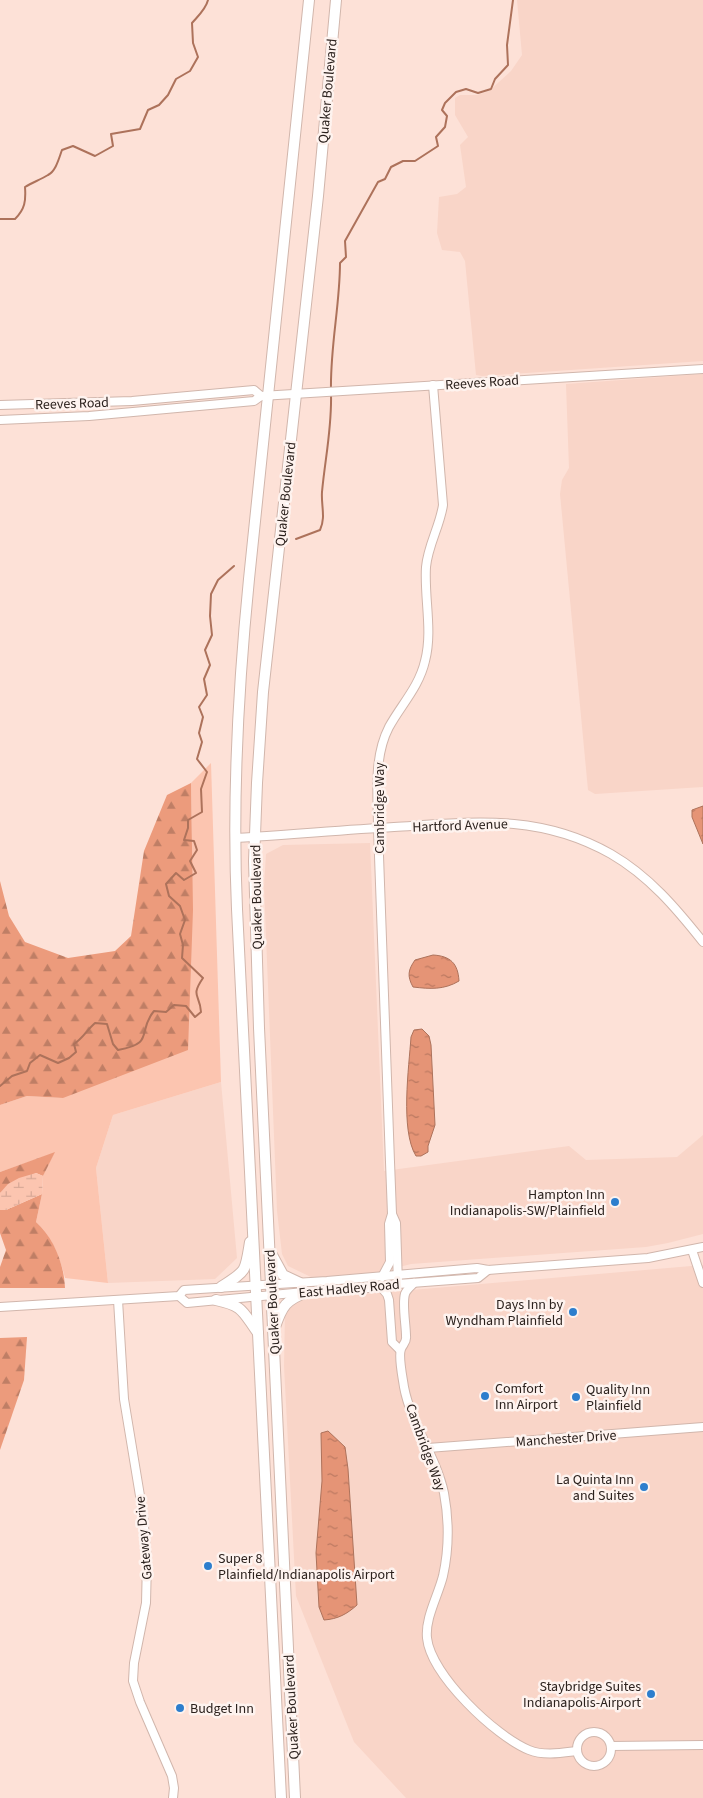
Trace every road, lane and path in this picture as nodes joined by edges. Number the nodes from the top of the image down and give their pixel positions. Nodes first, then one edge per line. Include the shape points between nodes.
1 (309, 0) edge
2 (336, 0) edge
3 (703, 369) edge
4 (433, 386) junction
5 (295, 395) junction
6 (264, 396) junction
7 (0, 405) edge
8 (0, 420) edge
9 (378, 828) junction
10 (255, 837) junction
11 (235, 838) junction
12 (703, 942) edge
13 (392, 1214) junction
14 (253, 1219) junction
15 (703, 1247) edge
16 (269, 1249) junction
17 (692, 1250) junction
18 (488, 1270) junction
19 (398, 1275) junction
20 (382, 1277) junction
21 (414, 1282) junction
22 (300, 1283) junction
23 (703, 1283) edge
24 (398, 1284) junction
25 (256, 1285) junction
26 (380, 1286) junction
27 (221, 1287) junction
28 (271, 1290) junction
29 (307, 1292) junction
30 (179, 1296) junction
31 (257, 1297) junction
32 (118, 1300) junction
33 (216, 1300) junction
34 (0, 1307) edge
35 (273, 1332) junction
36 (258, 1333) junction
37 (400, 1350) junction
38 (703, 1427) edge
39 (428, 1448) junction
40 (703, 1745) edge
41 (611, 1746) junction
42 (577, 1751) junction
43 (173, 1798) edge
44 (281, 1798) edge
45 (295, 1798) edge

1 - 6 main road, Quaker Boulevard
2 - 5 main road, Quaker Boulevard
3 - 4 street, Reeves Road
4 - 5 street, Reeves Road
4 - 9 street, Cambridge Way via 443,505 426,568 427,653 419,678 388,728 382,745 378,763
5 - 6 street, Reeves Road
5 - 10 main road, Quaker Boulevard via 263,692
6 - 7 street, Reeves Road via 254,390 132,401
6 - 8 street, Reeves Road via 254,401 124,413
6 - 11 main road, Quaker Boulevard via 241,666
9 - 10 street, Hartford Avenue
9 - 12 street, Hartford Avenue via 497,822 526,824 571,836 611,854 646,879 668,898
9 - 13 street, Cambridge Way
10 - 11 street, Hartford Avenue
10 - 16 main road, Quaker Boulevard
11 - 14 main road, Quaker Boulevard
13 - 19 street, Cambridge Way via 396,1223
13 - 20 street, Cambridge Way via 389,1224 390,1262
14 - 25 main road, Quaker Boulevard
14 - 27 main road via 246,1267
15 - 17 street, East Hadley Road
16 - 22 main road via 283,1275
16 - 28 main road, Quaker Boulevard
17 - 18 street, East Hadley Road via 648,1258
17 - 23 street
18 - 19 street, East Hadley Road via 477,1268
18 - 21 street, East Hadley Road via 478,1278
19 - 20 street, East Hadley Road
19 - 24 street, Cambridge Way
20 - 22 street, East Hadley Road
21 - 24 street, East Hadley Road
21 - 37 street, Cambridge Way via 404,1296 406,1341
22 - 28 street, East Hadley Road
24 - 26 street, East Hadley Road
25 - 27 street, East Hadley Road
25 - 28 street, East Hadley Road
25 - 31 main road, Quaker Boulevard
26 - 29 street, East Hadley Road
26 - 37 street, Cambridge Way via 389,1300 392,1342
27 - 30 street, East Hadley Road via 184,1290
28 - 29 street, East Hadley Road
28 - 31 street, East Hadley Road
28 - 35 main road, Quaker Boulevard
29 - 35 main road via 287,1302
30 - 32 street, East Hadley Road
30 - 33 street, East Hadley Road via 187,1303
31 - 33 street, East Hadley Road
31 - 36 main road, Quaker Boulevard
32 - 34 street, East Hadley Road
32 - 43 street, Gateway Drive via 123,1391 143,1514 148,1570 133,1681 172,1776
33 - 36 main road via 241,1308
35 - 45 main road, Quaker Boulevard
36 - 44 main road, Quaker Boulevard
37 - 39 street, Cambridge Way via 407,1398
38 - 39 street, Manchester Drive
39 - 42 street, Cambridge Way via 444,1493 447,1530 443,1576 427,1631 433,1659 478,1715 502,1735 528,1750 554,1754
40 - 41 street
41 - 42 street via 606,1736 593,1731 582,1736
41 - 42 street via 608,1759 596,1766 584,1763

